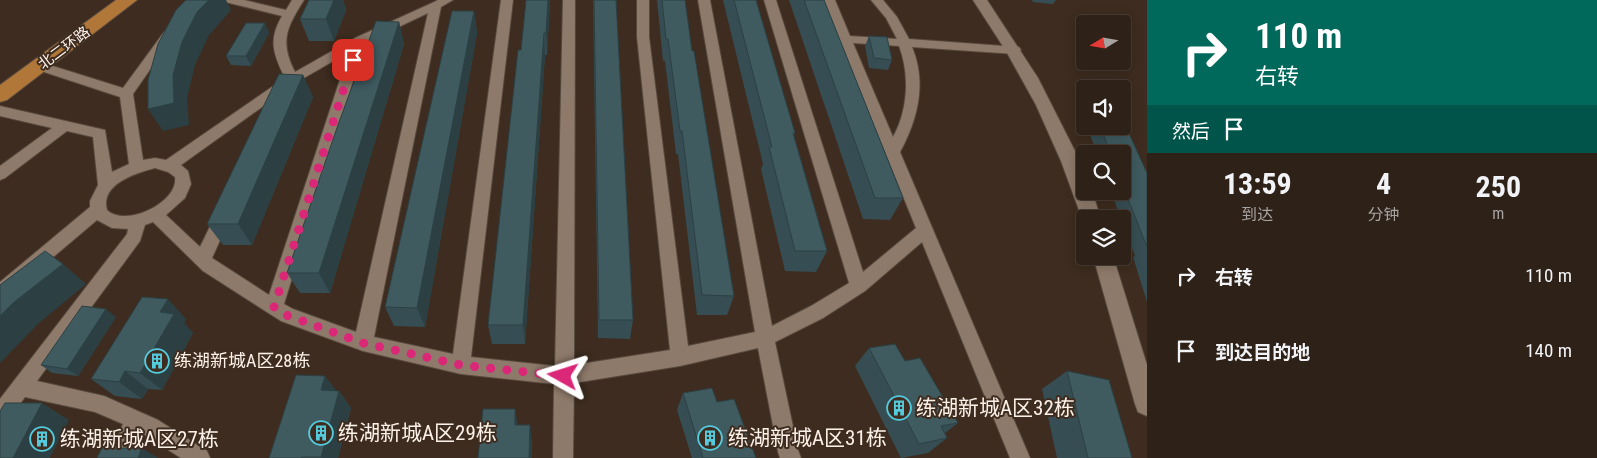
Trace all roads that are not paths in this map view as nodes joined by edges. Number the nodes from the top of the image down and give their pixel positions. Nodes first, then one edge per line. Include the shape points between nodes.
1 (113, 0) edge
2 (128, 0) edge
3 (229, 0) edge
4 (298, 0) edge
5 (507, 0) edge
6 (569, 0) edge
7 (642, 0) edge
8 (704, 0) edge
9 (770, 0) edge
10 (830, 0) edge
11 (876, 0) edge
12 (980, 0) edge
13 (440, 2) edge
14 (289, 14) junction
15 (176, 24) edge
16 (846, 39) junction
17 (359, 41) junction
18 (905, 41) junction
19 (1015, 50) junction
20 (40, 66) junction
21 (0, 83) edge
22 (287, 83) junction
23 (126, 94) junction
24 (0, 96) edge
25 (0, 111) edge
26 (269, 114) edge
27 (64, 126) junction
28 (892, 152) junction
29 (170, 165) junction
30 (137, 167) junction
31 (0, 174) edge
32 (106, 185) junction
33 (232, 196) edge
34 (97, 210) junction
35 (1088, 210) edge
36 (156, 215) junction
37 (138, 222) junction
38 (924, 230) junction
39 (203, 260) junction
40 (1106, 265) edge
41 (859, 286) junction
42 (0, 292) edge
43 (274, 307) junction
44 (765, 338) junction
45 (363, 343) junction
46 (680, 357) junction
47 (461, 365) junction
48 (563, 376) junction
49 (20, 387) junction
50 (1147, 404) edge
51 (0, 415) edge
52 (135, 420) junction
53 (118, 458) edge
54 (200, 458) edge
55 (564, 458) edge
56 (791, 458) edge
57 (1020, 458) edge

1 - 21 main road, 北二环路
2 - 20 main road, 北二环路
3 - 14 street
4 - 14 street
5 - 47 street
6 - 48 street
7 - 46 street via 643,37
8 - 44 street
9 - 41 street
10 - 16 street
11 - 18 street
12 - 19 street
13 - 17 street
13 - 45 street
14 - 22 street via 280,31 278,46
15 - 23 street
16 - 18 street
16 - 28 street
17 - 22 street
17 - 43 street
18 - 19 street
18 - 28 street via 910,54 914,97 904,132
19 - 35 street via 1053,120
20 - 23 street
20 - 24 main road, 北二环路
22 - 26 street
22 - 29 street
23 - 30 street
25 - 27 street
27 - 31 street
27 - 32 street via 100,134
28 - 38 street
29 - 30 street via 154,163
29 - 36 street via 180,171 183,181 181,192
30 - 32 street
32 - 34 street via 98,198
33 - 39 street
34 - 37 street via 112,222
34 - 42 street
36 - 37 street
36 - 39 street
37 - 49 street via 134,236 109,271
38 - 41 street
38 - 57 street
39 - 43 street
40 - 50 street
41 - 44 street
43 - 45 street via 286,315
44 - 46 street
44 - 56 street
45 - 47 street
46 - 48 street
47 - 48 street
48 - 55 street
49 - 51 street
49 - 52 street via 98,403
52 - 53 street
52 - 54 street

